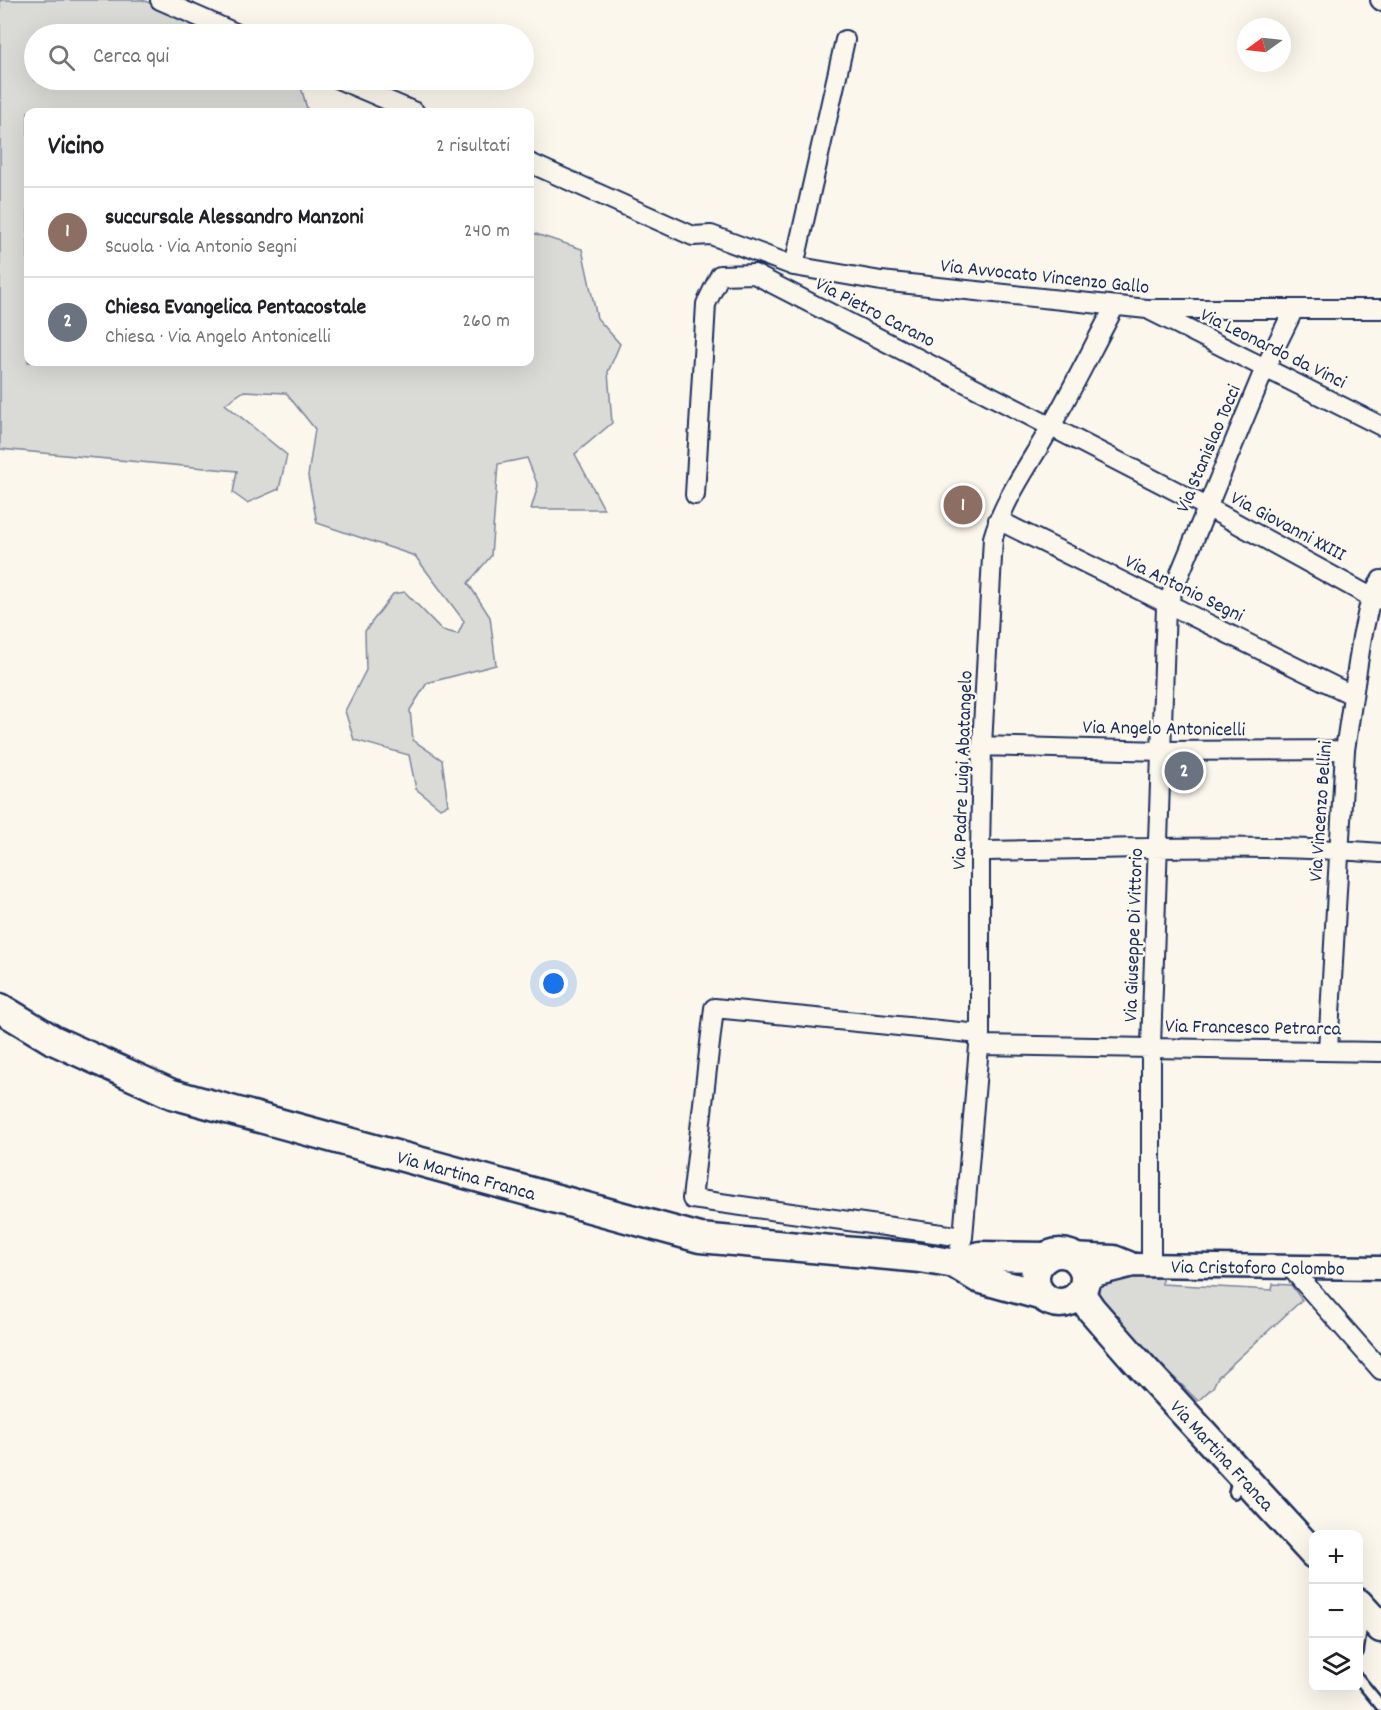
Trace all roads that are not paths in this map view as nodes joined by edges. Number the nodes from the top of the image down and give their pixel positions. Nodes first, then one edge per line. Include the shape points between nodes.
1 (160, 0) edge
2 (215, 24) edge
3 (845, 40) dead end
4 (363, 90) edge
5 (406, 108) edge
6 (534, 165) edge
7 (794, 266) junction
8 (1115, 306) junction
9 (1147, 309) junction
10 (1294, 309) junction
11 (1381, 309) edge
12 (1265, 368) junction
13 (1381, 426) edge
14 (1051, 427) junction
15 (695, 495) dead end
16 (1206, 507) junction
17 (998, 520) junction
18 (1381, 580) edge
19 (1376, 599) edge
20 (1167, 606) junction
21 (1352, 695) junction
22 (982, 746) junction
23 (1344, 750) junction
24 (1162, 751) junction
25 (1158, 848) junction
26 (1339, 850) junction
27 (980, 851) junction
28 (1381, 853) edge
29 (0, 1008) edge
30 (980, 1039) junction
31 (1151, 1047) junction
32 (1328, 1050) junction
33 (1381, 1052) edge
34 (963, 1237) junction
35 (1059, 1256) junction
36 (955, 1264) junction
37 (1142, 1265) junction
38 (1290, 1267) junction
39 (1381, 1268) edge
40 (1065, 1294) junction
41 (1381, 1370) edge
42 (1309, 1549) edge
43 (1368, 1614) edge
44 (1362, 1638) edge
45 (1363, 1683) edge
46 (1381, 1706) edge

1 - 2 street
3 - 7 street
4 - 5 street
6 - 7 street, Via Avvocato Vincenzo Gallo via 693,236 711,235
7 - 8 street, Via Avvocato Vincenzo Gallo via 881,281
8 - 9 street, Via Avvocato Vincenzo Gallo
8 - 14 street, Via Padre Luigi Abatangelo
9 - 10 street, Via Avvocato Vincenzo Gallo
9 - 12 street, Via Leonardo da Vinci
10 - 11 street, Via Avvocato Vincenzo Gallo
10 - 12 street, Via Stanislao Tocci
12 - 13 street, Via Leonardo da Vinci
12 - 16 street, Via Stanislao Tocci
14 - 15 street, Via Pietro Carano via 754,274 720,275 706,304
14 - 16 street, Via Pietro Carano
14 - 17 street, Via Padre Luigi Abatangelo
16 - 19 street, Via Giovanni XXIII
16 - 20 street, Via Stanislao Tocci
17 - 20 street, Via Antonio Segni
17 - 22 street, Via Padre Luigi Abatangelo via 993,538
18 - 19 street, Via Vincenzo Bellini
19 - 21 street, Via Vincenzo Bellini
20 - 21 street, Via Antonio Segni
20 - 24 street, Via Giuseppe Di Vittorio
21 - 23 street, Via Vincenzo Bellini
22 - 24 street, Via Angelo Antonicelli
22 - 27 street, Via Padre Luigi Abatangelo
23 - 24 street, Via Angelo Antonicelli
23 - 26 street, Via Vincenzo Bellini
24 - 25 street, Via Giuseppe Di Vittorio
25 - 26 street
25 - 27 street
25 - 31 street, Via Giuseppe Di Vittorio
26 - 28 street
26 - 32 street, Via Vincenzo Bellini
27 - 30 street, Via Padre Luigi Abatangelo
29 - 36 main road, Via Martina Franca via 53,1040 172,1094 700,1238
30 - 31 street, Via Francesco Petrarca
30 - 34 street, Via Padre Luigi Abatangelo
30 - 34 street, Via Francesco Petrarca via 714,1008 692,1199
31 - 32 street, Via Francesco Petrarca
31 - 37 street, Via Giuseppe Di Vittorio
32 - 33 street, Via Francesco Petrarca
34 - 36 street, Via Padre Luigi Abatangelo
35 - 36 main road, Via Martina Franca via 980,1256
35 - 37 street, Via Cristoforo Colombo via 1114,1257
35 - 40 main road via 1076,1259 1084,1271
35 - 40 main road via 1041,1262 1036,1275 1038,1290
36 - 40 main road, Via Martina Franca via 978,1278
37 - 38 street, Via Cristoforo Colombo
37 - 40 street, Via Cristoforo Colombo via 1094,1275
38 - 39 street, Via Cristoforo Colombo
38 - 41 street
40 - 42 main road, Via Martina Franca via 1133,1357 1237,1482
43 - 44 lane
45 - 46 lane

